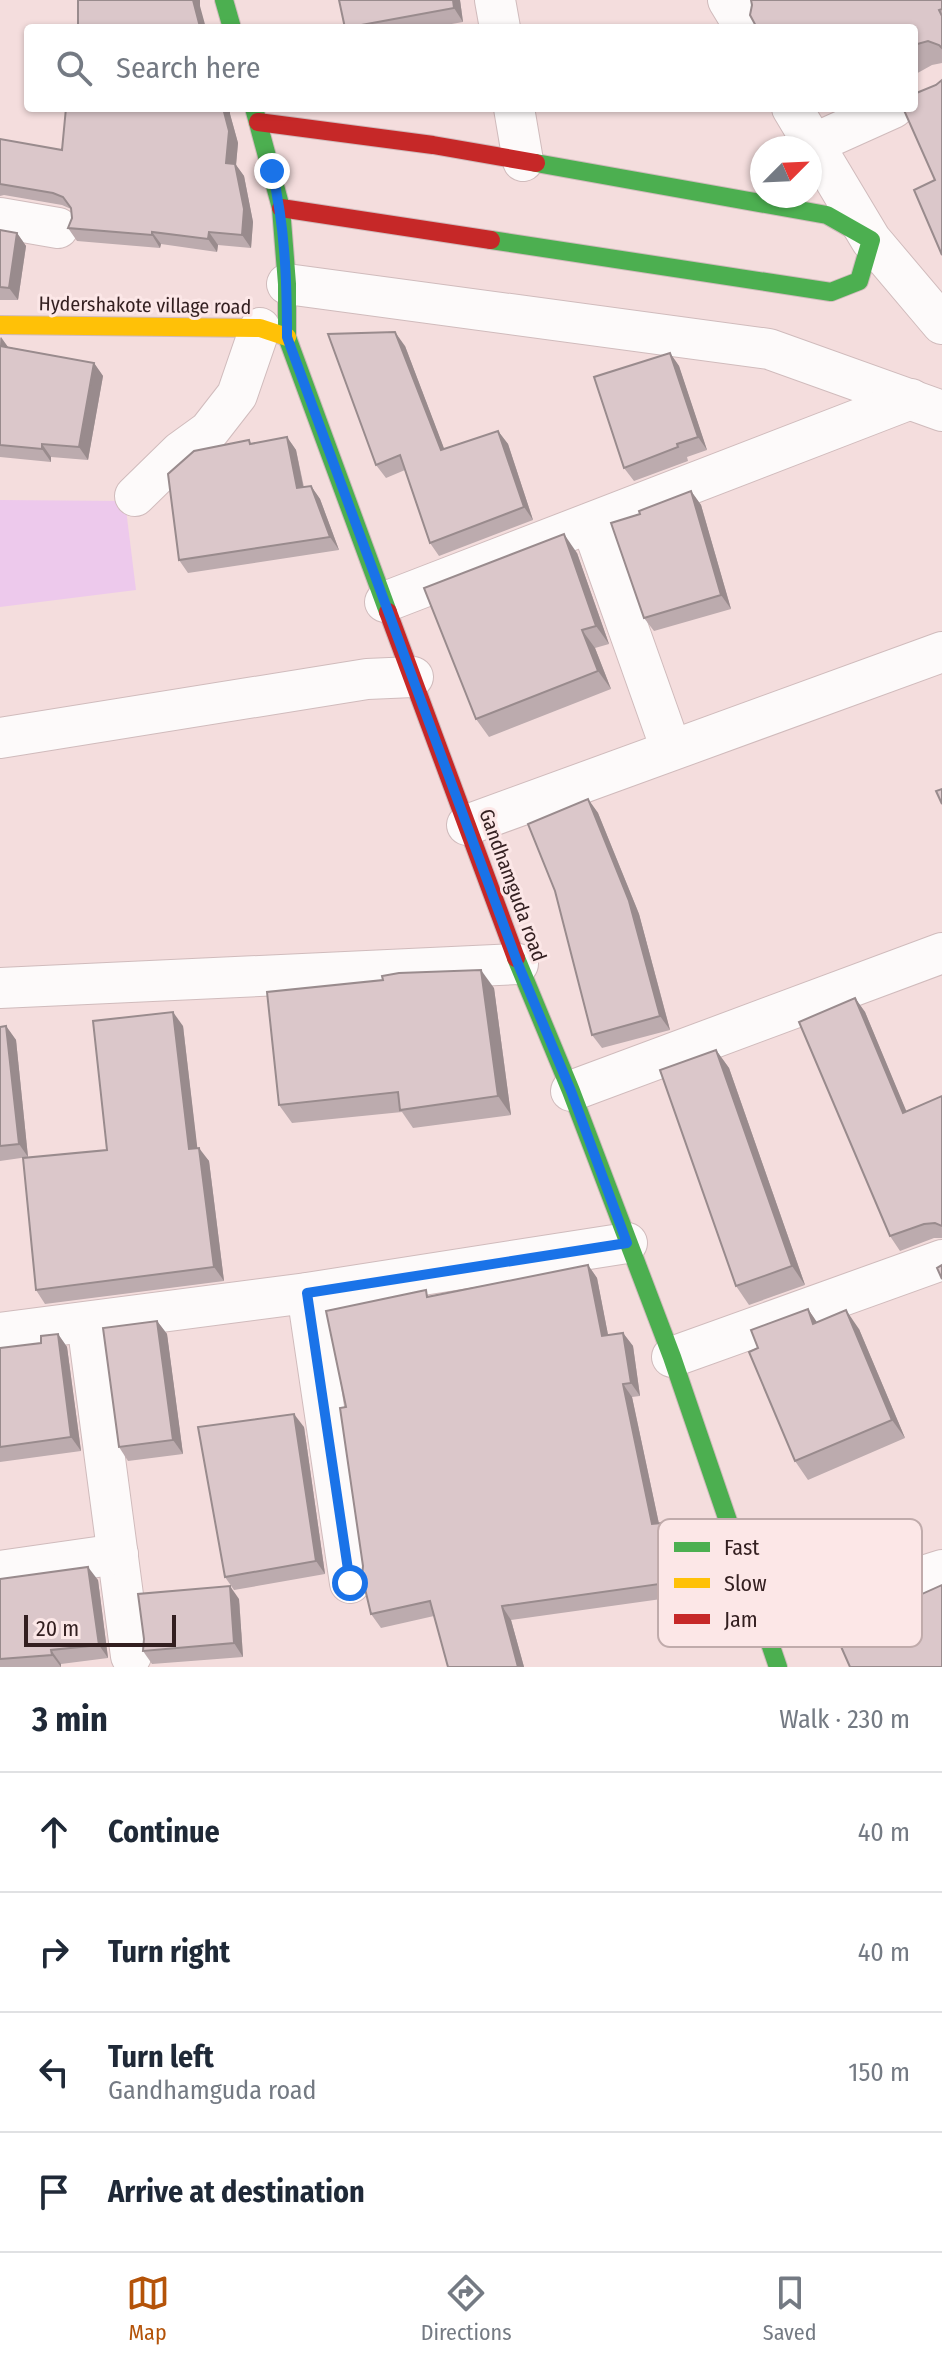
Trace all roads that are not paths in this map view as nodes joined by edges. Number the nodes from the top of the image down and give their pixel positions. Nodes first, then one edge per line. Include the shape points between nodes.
1 (224, 0) edge
2 (495, 0) edge
3 (728, 0) edge
4 (231, 24) edge
5 (499, 24) edge
6 (743, 24) edge
7 (515, 112) edge
8 (794, 112) edge
9 (885, 112) edge
10 (256, 115) edge
11 (808, 136) edge
12 (822, 140) edge
13 (822, 159) edge
14 (523, 161) junction
15 (281, 208) junction
16 (0, 218) edge
17 (58, 228) dead end
18 (871, 240) junction
19 (287, 284) junction
20 (942, 324) edge
21 (0, 325) edge
22 (273, 332) junction
23 (927, 405) edge
24 (135, 496) dead end
25 (591, 523) junction
26 (385, 602) junction
27 (942, 652) edge
28 (413, 677) junction
29 (0, 738) edge
30 (671, 749) junction
31 (467, 825) junction
32 (942, 953) edge
33 (518, 964) junction
34 (0, 988) edge
35 (571, 1091) junction
36 (627, 1243) junction
37 (942, 1260) edge
38 (307, 1293) junction
39 (87, 1322) junction
40 (0, 1333) edge
41 (672, 1357) junction
42 (727, 1519) edge
43 (118, 1554) junction
44 (942, 1570) edge
45 (0, 1571) edge
46 (922, 1576) edge
47 (350, 1583) dead end
48 (771, 1647) edge
49 (131, 1656) dead end
50 (778, 1667) edge

1 - 4 street
2 - 5 street
3 - 6 street
7 - 14 street
8 - 11 street
9 - 12 street
10 - 14 street
10 - 15 street, Gandhamguda road
13 - 18 street
14 - 18 street via 827,215
15 - 18 street via 831,292 859,281
15 - 19 street, Gandhamguda road
16 - 17 street
18 - 20 street
19 - 22 street, Gandhamguda road
19 - 23 street via 769,349
21 - 22 street, Hydershakote village road
22 - 24 street via 209,431
22 - 26 street, Gandhamguda road
23 - 25 street
25 - 26 street
25 - 30 street
26 - 28 street, Gandhamguda road
27 - 30 street
28 - 29 street via 367,679
28 - 31 street, Gandhamguda road
30 - 31 street
31 - 33 street, Gandhamguda road
32 - 35 street
33 - 34 street
33 - 35 street, Gandhamguda road
35 - 36 street, Gandhamguda road
36 - 38 street
36 - 41 street, Gandhamguda road
37 - 41 street
38 - 39 street
38 - 47 street
39 - 40 street
39 - 43 street
41 - 42 street, Gandhamguda road
43 - 45 street
43 - 49 street
44 - 46 street
48 - 50 street, Gandhamguda road

